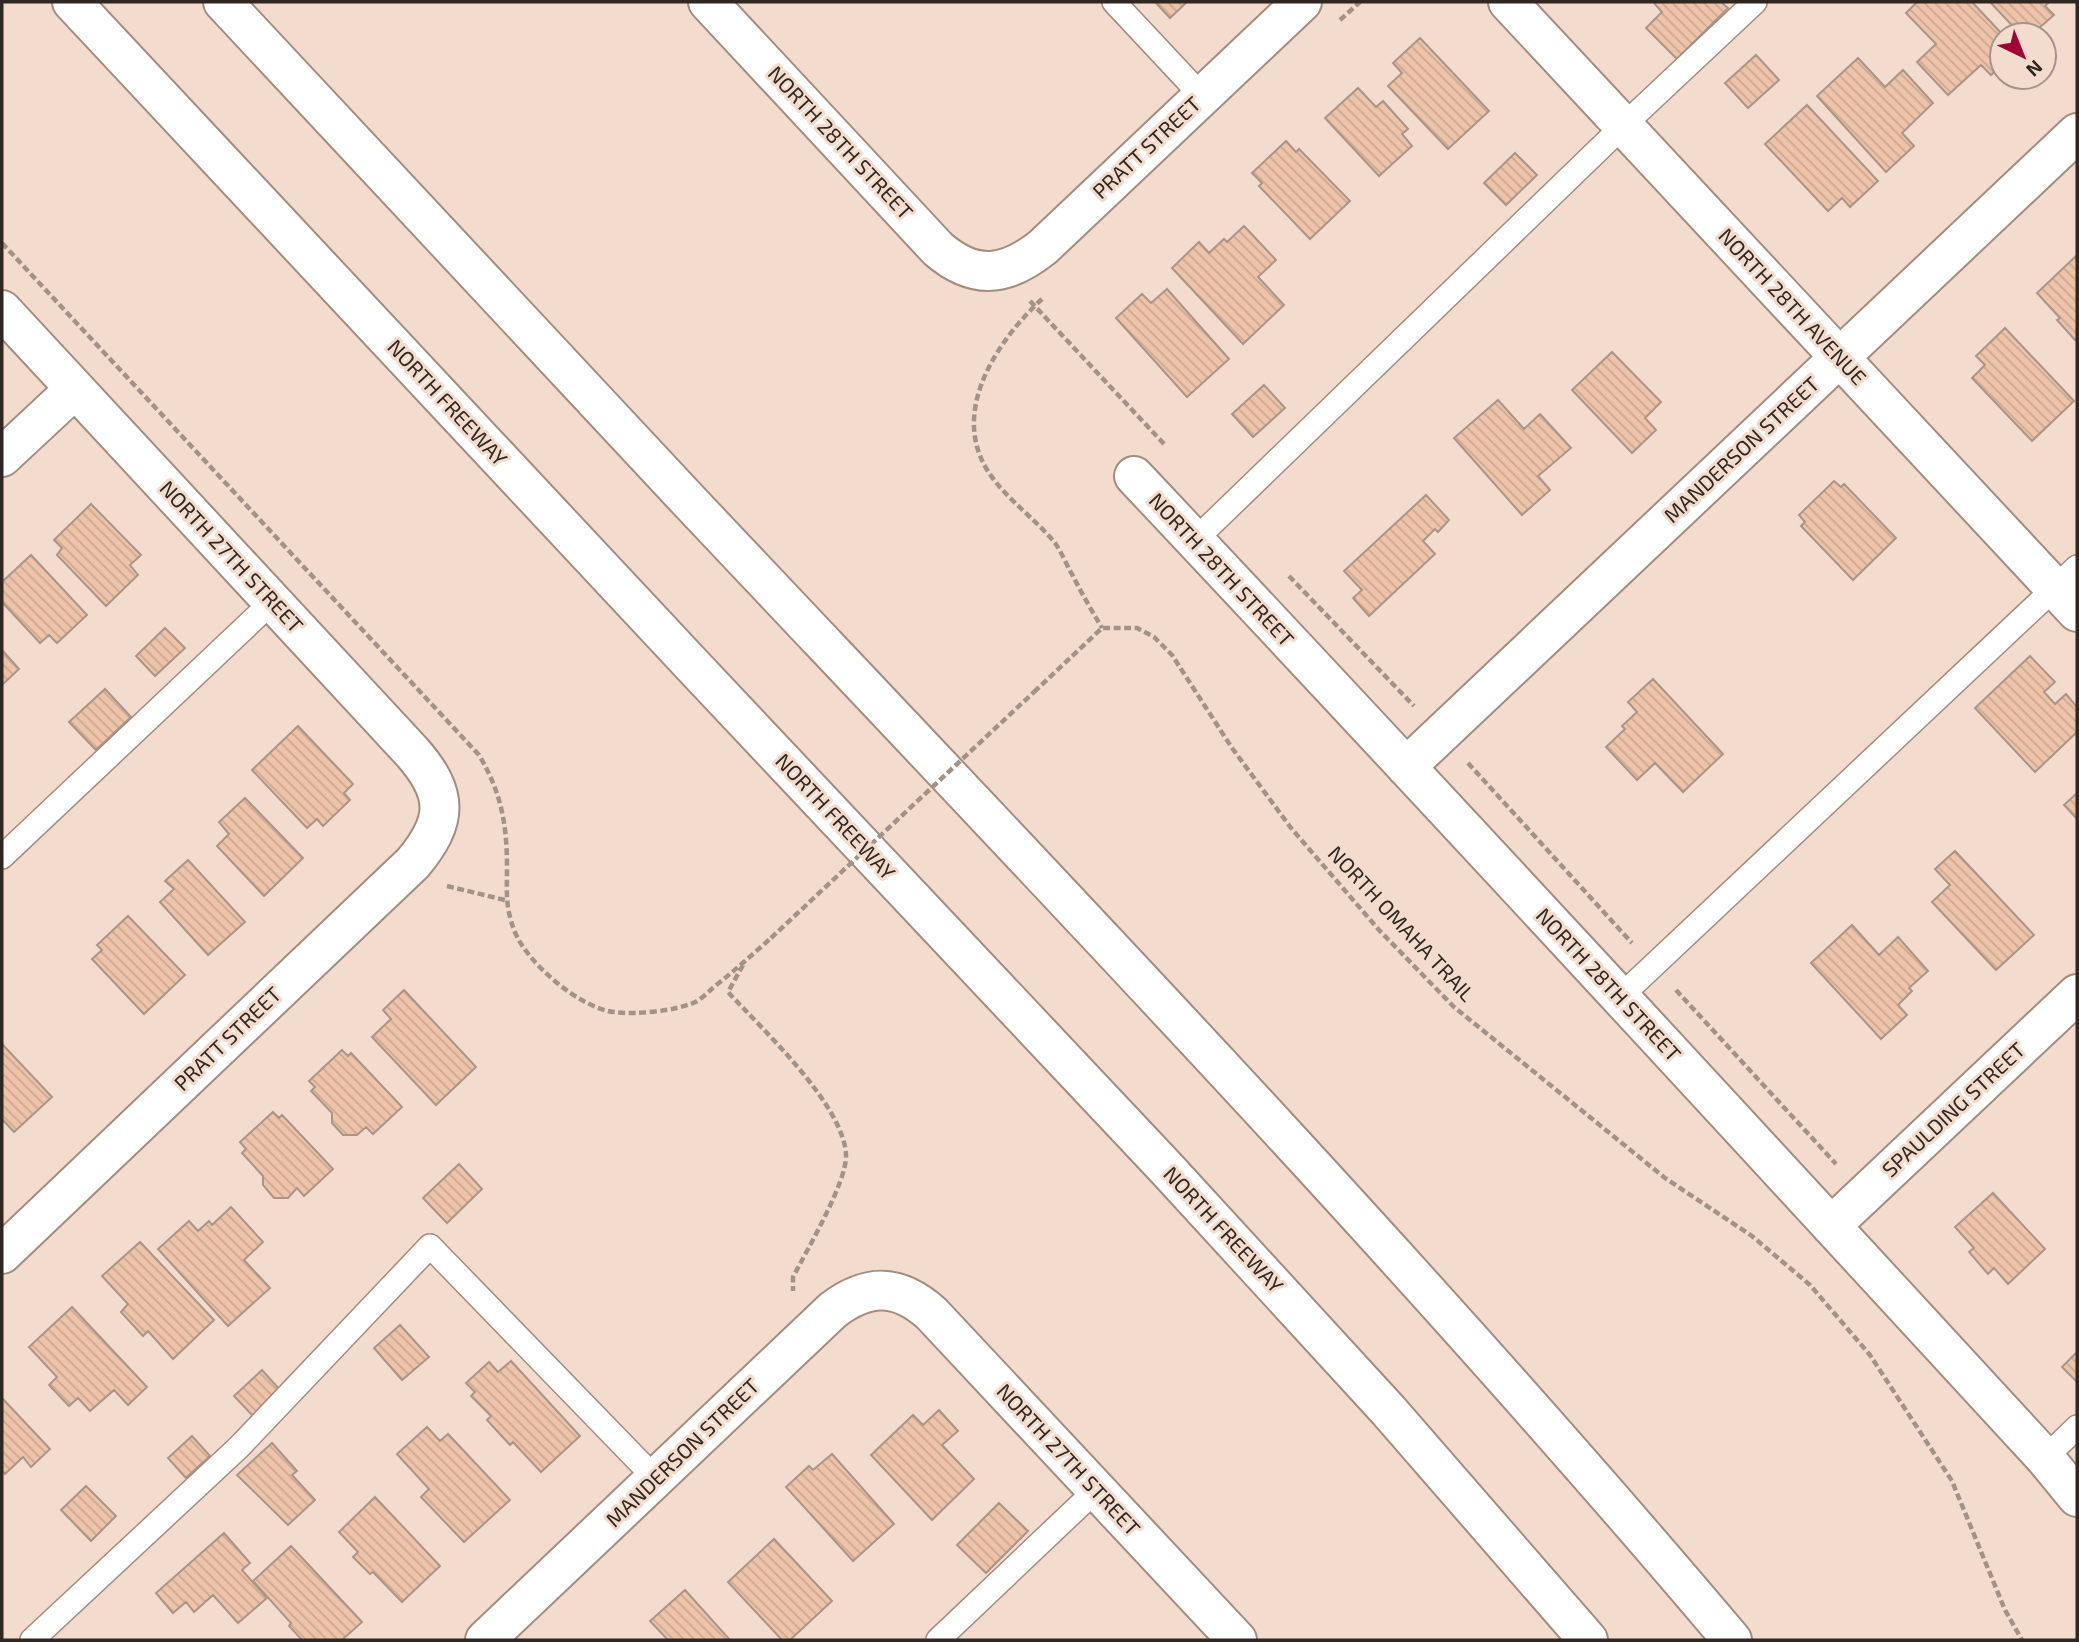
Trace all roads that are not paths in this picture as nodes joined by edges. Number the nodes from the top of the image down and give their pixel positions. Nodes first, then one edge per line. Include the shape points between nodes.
1 (72, 2) edge
2 (223, 2) edge
3 (708, 2) edge
4 (1114, 2) edge
5 (1302, 2) edge
6 (1508, 2) edge
7 (1755, 2) edge
8 (1202, 96) junction
9 (1623, 126) junction
10 (2077, 133) edge
11 (980, 271) joint
12 (2, 310) edge
13 (1840, 358) junction
14 (75, 389) junction
15 (2, 457) edge
16 (1134, 476) dead end
17 (1194, 541) junction
18 (2070, 589) edge
19 (273, 601) junction
20 (1406, 767) junction
21 (440, 814) joint
22 (2, 857) edge
23 (2077, 994) edge
24 (1619, 997) junction
25 (1832, 1226) junction
26 (2, 1254) edge
27 (892, 1291) joint
28 (2077, 1427) edge
29 (2045, 1458) junction
30 (656, 1479) junction
31 (1096, 1490) junction
32 (2077, 1497) edge
33 (32, 1640) edge
34 (485, 1640) edge
35 (938, 1640) edge
36 (1237, 1640) edge
37 (1588, 1640) edge
38 (1732, 1640) edge

1 - 37 main road, NORTH FREEWAY via 1166,1168
2 - 38 main road via 1233,1078 1484,1354
3 - 11 main road, NORTH 28TH STREET via 938,249 955,263
4 - 8 lane
5 - 8 main road, PRATT STREET
6 - 9 main road, NORTH 28TH AVENUE
7 - 9 lane
8 - 11 main road, PRATT STREET via 1029,258 1004,270
9 - 13 main road, NORTH 28TH AVENUE
9 - 17 lane
10 - 13 main road, MANDERSON STREET
12 - 14 main road, NORTH 27TH STREET
13 - 18 main road, NORTH 28TH AVENUE
13 - 20 main road, MANDERSON STREET
14 - 15 main road
14 - 19 main road, NORTH 27TH STREET
16 - 17 main road, NORTH 28TH STREET
17 - 20 main road, NORTH 28TH STREET
18 - 24 lane
19 - 21 main road, NORTH 27TH STREET via 422,762 435,786
19 - 22 lane
20 - 24 main road, NORTH 28TH STREET
21 - 26 main road, PRATT STREET via 432,838 413,863
23 - 25 main road, SPAULDING STREET
24 - 25 main road, NORTH 28TH STREET
25 - 29 main road, NORTH 28TH STREET
27 - 30 main road, MANDERSON STREET via 865,1291 834,1310
27 - 31 main road, NORTH 27TH STREET via 913,1299 932,1314
28 - 29 lane
29 - 32 main road, NORTH 28TH STREET
30 - 33 lane via 430,1246 239,1447
30 - 34 main road, MANDERSON STREET
31 - 35 lane
31 - 36 main road, NORTH 27TH STREET

